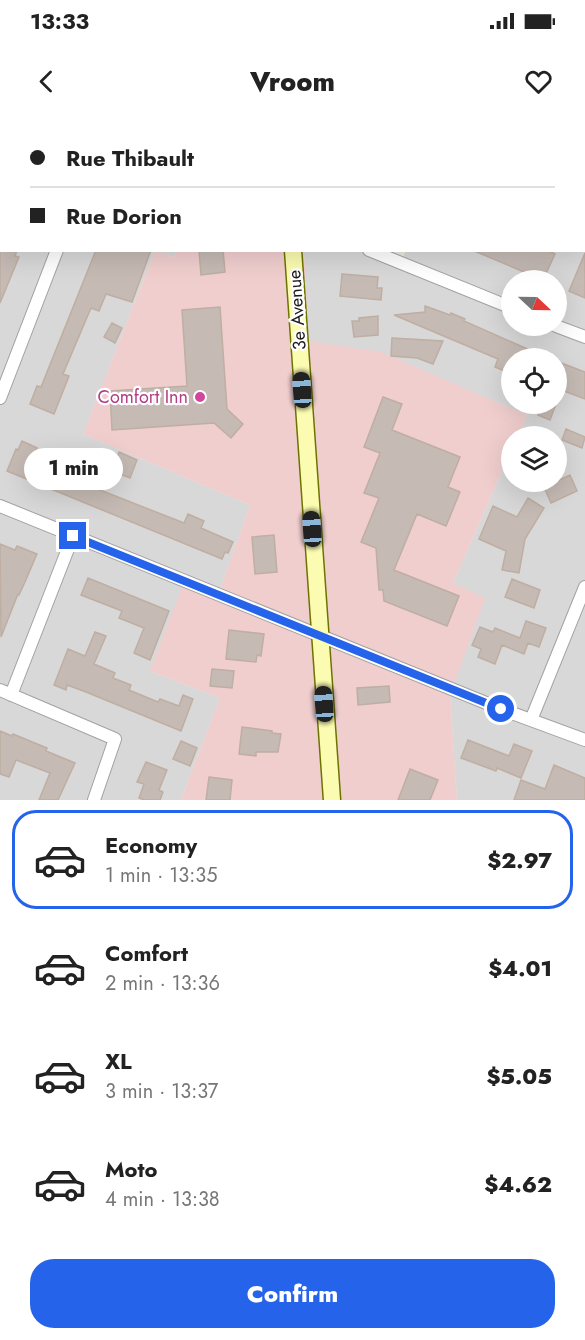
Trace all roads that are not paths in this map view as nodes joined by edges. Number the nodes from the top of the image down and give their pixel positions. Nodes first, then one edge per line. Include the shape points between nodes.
1 (56, 252) edge
2 (293, 252) edge
3 (374, 252) edge
4 (501, 304) edge
5 (567, 330) edge
6 (585, 337) edge
7 (0, 398) edge
8 (0, 506) edge
9 (73, 536) junction
10 (585, 587) edge
11 (319, 635) junction
12 (5, 693) edge
13 (531, 720) junction
14 (585, 740) edge
15 (94, 800) edge
16 (332, 800) edge

1 - 7 street
2 - 11 main road, 3e Avenue
3 - 4 street
5 - 6 street
8 - 9 street
9 - 11 street
9 - 12 street
10 - 13 street
11 - 13 street
11 - 16 main road, 3e Avenue
12 - 15 street via 115,739
13 - 14 street

